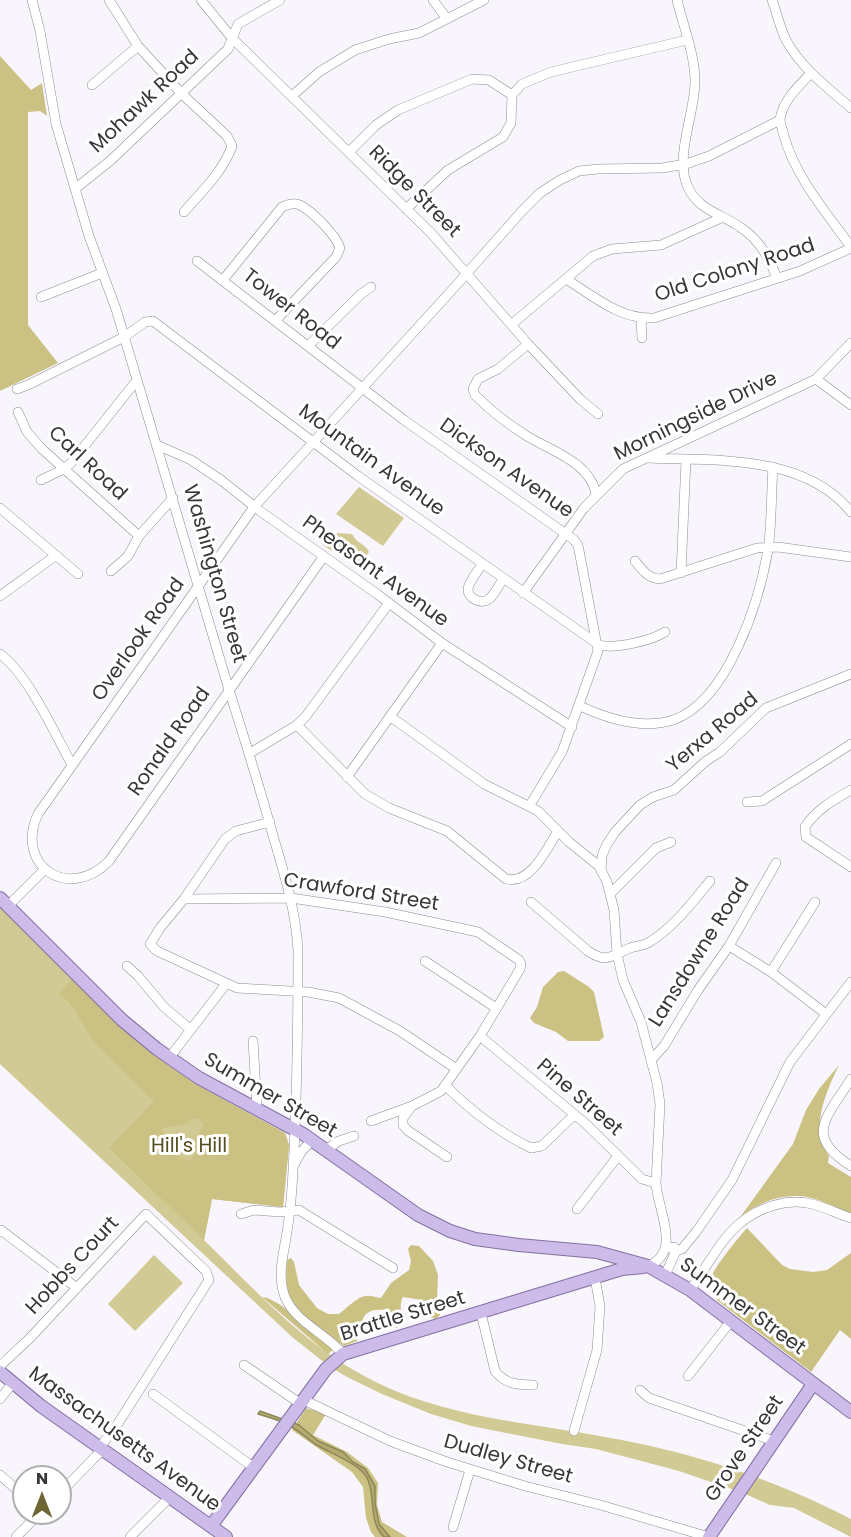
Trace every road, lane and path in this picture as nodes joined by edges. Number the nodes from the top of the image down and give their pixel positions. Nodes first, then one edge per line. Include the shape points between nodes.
1 (32, 0) edge
2 (109, 0) edge
3 (201, 0) edge
4 (280, 0) edge
5 (433, 0) edge
6 (484, 0) edge
7 (676, 0) edge
8 (772, 0) edge
9 (447, 19) junction
10 (232, 38) junction
11 (687, 40) junction
12 (138, 46) junction
13 (811, 73) junction
14 (92, 86) dead end
15 (182, 94) junction
16 (512, 95) junction
17 (292, 96) junction
18 (851, 108) edge
19 (780, 120) junction
20 (349, 152) junction
21 (682, 165) junction
22 (76, 188) junction
23 (406, 209) junction
24 (184, 212) dead end
25 (721, 218) junction
26 (851, 248) edge
27 (197, 261) dead end
28 (102, 273) junction
29 (468, 273) junction
30 (777, 278) junction
31 (566, 279) junction
32 (223, 280) junction
33 (370, 287) dead end
34 (41, 297) dead end
35 (641, 318) junction
36 (276, 320) junction
37 (512, 324) junction
38 (124, 337) junction
39 (642, 338) dead end
40 (851, 343) edge
41 (528, 344) junction
42 (308, 346) junction
43 (816, 379) junction
44 (137, 380) junction
45 (362, 388) junction
46 (17, 389) dead end
47 (851, 405) edge
48 (18, 412) dead end
49 (598, 414) dead end
50 (314, 441) junction
51 (157, 445) junction
52 (645, 458) junction
53 (686, 460) junction
54 (773, 467) junction
55 (64, 469) junction
56 (41, 480) dead end
57 (596, 494) junction
58 (173, 498) junction
59 (254, 507) junction
60 (0, 508) edge
61 (851, 512) edge
62 (566, 534) junction
63 (139, 536) junction
64 (768, 547) junction
65 (55, 556) junction
66 (324, 556) junction
67 (851, 557) edge
68 (635, 561) dead end
69 (482, 564) junction
70 (111, 571) dead end
71 (681, 573) junction
72 (78, 574) dead end
73 (503, 579) junction
74 (198, 587) junction
75 (523, 593) junction
76 (0, 596) edge
77 (389, 603) junction
78 (665, 632) dead end
79 (442, 643) junction
80 (599, 645) junction
81 (0, 654) edge
82 (851, 674) edge
83 (229, 690) junction
84 (580, 706) junction
85 (390, 717) junction
86 (297, 725) junction
87 (572, 727) junction
88 (851, 744) edge
89 (250, 753) junction
90 (72, 765) junction
91 (347, 777) junction
92 (851, 790) edge
93 (747, 802) dead end
94 (530, 806) junction
95 (270, 822) junction
96 (558, 831) junction
97 (670, 842) dead end
98 (776, 863) dead end
99 (851, 867) edge
100 (45, 869) junction
101 (601, 871) junction
102 (710, 881) dead end
103 (610, 894) junction
104 (291, 898) junction
105 (184, 899) junction
106 (4, 902) edge
107 (531, 902) dead end
108 (815, 902) dead end
109 (729, 946) junction
110 (617, 954) junction
111 (425, 961) dead end
112 (127, 966) dead end
113 (771, 972) junction
114 (851, 982) edge
115 (226, 984) junction
116 (298, 991) junction
117 (496, 1008) junction
118 (826, 1014) junction
119 (191, 1030) junction
120 (480, 1036) junction
121 (253, 1041) dead end
122 (169, 1058) junction
123 (651, 1060) junction
124 (455, 1068) junction
125 (851, 1079) edge
126 (445, 1085) junction
127 (412, 1106) junction
128 (257, 1109) junction
129 (573, 1115) junction
130 (371, 1121) dead end
131 (295, 1129) junction
132 (354, 1136) dead end
133 (312, 1140) junction
134 (327, 1149) junction
135 (618, 1156) junction
136 (447, 1157) dead end
137 (851, 1166) edge
138 (293, 1168) junction
139 (656, 1183) junction
140 (577, 1209) dead end
141 (290, 1210) junction
142 (241, 1214) dead end
143 (851, 1218) edge
144 (0, 1232) edge
145 (671, 1248) junction
146 (600, 1253) junction
147 (648, 1266) junction
148 (393, 1268) dead end
149 (665, 1275) junction
150 (595, 1278) junction
151 (77, 1288) junction
152 (690, 1290) junction
153 (481, 1313) junction
154 (731, 1321) junction
155 (343, 1354) junction
156 (244, 1365) dead end
157 (0, 1366) edge
158 (0, 1372) edge
159 (688, 1376) dead end
160 (12, 1384) junction
161 (813, 1384) junction
162 (533, 1385) dead end
163 (640, 1390) dead end
164 (153, 1394) dead end
165 (0, 1399) edge
166 (303, 1402) junction
167 (851, 1412) edge
168 (574, 1431) dead end
169 (774, 1441) junction
170 (102, 1448) junction
171 (253, 1467) junction
172 (470, 1470) junction
173 (0, 1475) edge
174 (72, 1480) edge
175 (12, 1486) edge
176 (170, 1497) junction
177 (28, 1525) edge
178 (211, 1526) junction
179 (453, 1527) dead end
180 (16, 1537) edge
181 (130, 1537) edge
182 (226, 1537) edge
183 (709, 1537) edge

1 - 22 street, Washington Street via 56,124
2 - 12 street
3 - 10 street, Ridge Street
4 - 10 street, Mohawk Road via 238,24
5 - 9 street
6 - 9 street
7 - 11 street
8 - 13 street via 787,42
9 - 17 street via 419,33 355,50 319,72
10 - 15 street, Mohawk Road via 228,49
10 - 17 street, Ridge Street
11 - 16 street via 551,72 522,84
11 - 21 street via 695,80
12 - 14 street
12 - 15 street
13 - 18 street
13 - 19 street via 790,97
15 - 22 street, Mohawk Road
15 - 24 street via 227,136 232,146 219,170
16 - 20 street via 489,80 472,79 398,110
16 - 23 street via 511,123 503,137 448,170
17 - 20 street, Ridge Street
19 - 21 street, Overlook Road via 709,156
19 - 26 street via 789,154
20 - 23 street, Ridge Street
21 - 25 street via 693,195
21 - 29 street, Overlook Road via 579,171 560,180 522,211
22 - 28 street, Washington Street
23 - 29 street, Ridge Street
25 - 30 street via 740,226 757,242
25 - 31 street via 661,245 602,252
26 - 30 street, Old Colony Road
27 - 32 street, Tower Road
28 - 34 street
28 - 38 street, Washington Street
29 - 37 street, Ridge Street
29 - 45 street, Overlook Road
30 - 35 street, Old Colony Road via 654,318
31 - 35 street, Old Colony Road via 623,313
31 - 37 street
32 - 36 street, Tower Road
32 - 36 street via 282,207 299,204 338,240 340,248
33 - 42 street
35 - 39 street
36 - 42 street, Tower Road
37 - 41 street, Ridge Street
38 - 44 street, Washington Street
38 - 46 street
38 - 50 street, Mountain Avenue via 144,322 153,321
40 - 43 street, Morningside Drive
41 - 49 street, Ridge Street
41 - 57 street via 498,369 478,379 473,389 475,395 518,430 581,469
42 - 45 street, Tower Road
43 - 47 street
43 - 52 street, Morningside Drive
44 - 51 street, Washington Street
44 - 55 street
45 - 50 street, Overlook Road
45 - 62 street, Dickson Avenue
48 - 55 street, Carl Road via 27,432
50 - 59 street, Overlook Road
50 - 69 street, Mountain Avenue
51 - 58 street, Washington Street
51 - 59 street, Pheasant Avenue via 191,460
52 - 53 street
52 - 57 street, Morningside Drive via 623,469
53 - 54 street
53 - 71 street
54 - 61 street via 817,483
54 - 64 street
55 - 56 street
55 - 63 street, Carl Road
57 - 62 street, Morningside Drive
58 - 63 street
58 - 74 street, Washington Street
59 - 66 street, Pheasant Avenue
59 - 74 street, Overlook Road
60 - 65 street
62 - 75 street, Morningside Drive
62 - 80 street, Dickson Avenue via 580,552
63 - 70 street via 128,556
64 - 67 street
64 - 71 street
64 - 84 street via 753,614 723,674 699,704 671,721 644,724 614,719
65 - 72 street
65 - 76 street
66 - 77 street, Pheasant Avenue
66 - 83 street, Ronald Road
68 - 71 street via 652,579
69 - 73 street, Mountain Avenue
69 - 73 street via 468,589 474,600 489,599
73 - 75 street, Mountain Avenue
74 - 83 street, Washington Street
74 - 90 street, Overlook Road
75 - 80 street, Mountain Avenue
77 - 79 street, Pheasant Avenue
77 - 86 street
78 - 80 street via 651,639
79 - 85 street
79 - 87 street, Pheasant Avenue
80 - 84 street, Dickson Avenue
81 - 90 street via 23,678
82 - 101 street, Yerxa Road via 766,708 674,790 640,805 610,839 602,856
83 - 89 street, Washington Street
83 - 100 street, Ronald Road via 101,869 70,879
84 - 87 street, Dickson Avenue
85 - 91 street
85 - 94 street via 484,784
86 - 89 street
86 - 91 street
87 - 94 street, Dickson Avenue via 558,762
88 - 93 street via 762,801
89 - 95 street, Washington Street
90 - 100 street, Overlook Road via 33,825 32,843
91 - 96 street via 382,805 447,831 509,880 527,874
92 - 99 street via 825,806 805,827 806,837
94 - 96 street
95 - 104 street, Washington Street
95 - 105 street via 236,831 225,839
96 - 101 street
97 - 103 street via 656,848
98 - 109 street, Lansdowne Road
100 - 106 street
101 - 103 street
102 - 110 street via 659,935
103 - 110 street
104 - 105 street, Crawford Street
104 - 116 street, Washington Street via 297,937
104 - 117 street, Crawford Street via 385,912 485,935 521,963
105 - 115 street via 150,944
106 - 122 main road, Summer Street via 122,1020
107 - 110 street via 597,957 607,959
108 - 113 street
109 - 113 street
109 - 123 street, Lansdowne Road
110 - 123 street
111 - 117 street
112 - 119 street
113 - 118 street
114 - 118 street
115 - 116 street via 244,989
115 - 119 street
116 - 124 street via 328,994 347,1001
116 - 131 street, Washington Street
117 - 120 street
118 - 145 street via 790,1062 732,1180 682,1249
119 - 122 street
120 - 124 street
120 - 129 street, Pine Street
121 - 128 street
122 - 128 main road, Summer Street
123 - 139 street via 660,1104
124 - 126 street
125 - 137 street via 824,1124 830,1151
126 - 127 street
126 - 129 street via 480,1115 531,1148 542,1146
127 - 130 street
127 - 136 street via 403,1118 404,1127
128 - 131 main road, Summer Street
129 - 135 street, Pine Street
131 - 133 main road, Summer Street
131 - 138 street, Washington Street
132 - 134 street
133 - 134 main road, Summer Street
133 - 138 street, Washington Street via 298,1155
134 - 146 main road, Summer Street via 418,1215 450,1231 486,1241
135 - 139 street, Pine Street via 642,1179
135 - 140 street
138 - 141 street, Washington Street
139 - 145 street
141 - 142 street via 252,1210
141 - 148 street via 301,1211
141 - 155 street, Washington Street via 280,1267 284,1294 296,1315
143 - 152 street via 793,1201 757,1212 739,1224
144 - 151 street
145 - 147 street
145 - 149 street
146 - 147 main road, Summer Street
146 - 150 main road via 603,1267
147 - 149 main road, Summer Street
147 - 150 main road, Brattle Street
149 - 152 main road, Summer Street
150 - 153 main road, Brattle Street
150 - 168 street via 600,1306 597,1350
151 - 157 street, Hobbs Court
151 - 170 street, Hobbs Court via 146,1214 206,1271 209,1280
152 - 154 main road, Summer Street
153 - 155 main road, Brattle Street
153 - 162 street via 500,1378 518,1385
154 - 159 street
154 - 161 main road, Summer Street
155 - 166 main road, Brattle Street via 326,1369
156 - 166 street, Dudley Street
158 - 160 main road, Massachusetts Avenue
160 - 165 street
160 - 170 main road, Massachusetts Avenue
161 - 167 main road, Summer Street
161 - 169 main road, Grove Street
163 - 169 street via 649,1398
164 - 171 street
166 - 171 main road, Brattle Street
166 - 172 street, Dudley Street via 390,1441
169 - 183 main road, Grove Street
170 - 174 street
170 - 176 main road, Massachusetts Avenue
171 - 178 main road, Brattle Street
172 - 179 street
172 - 183 street, Dudley Street
173 - 175 street
176 - 178 main road, Massachusetts Avenue
176 - 181 street
177 - 180 street
178 - 182 main road, Massachusetts Avenue

